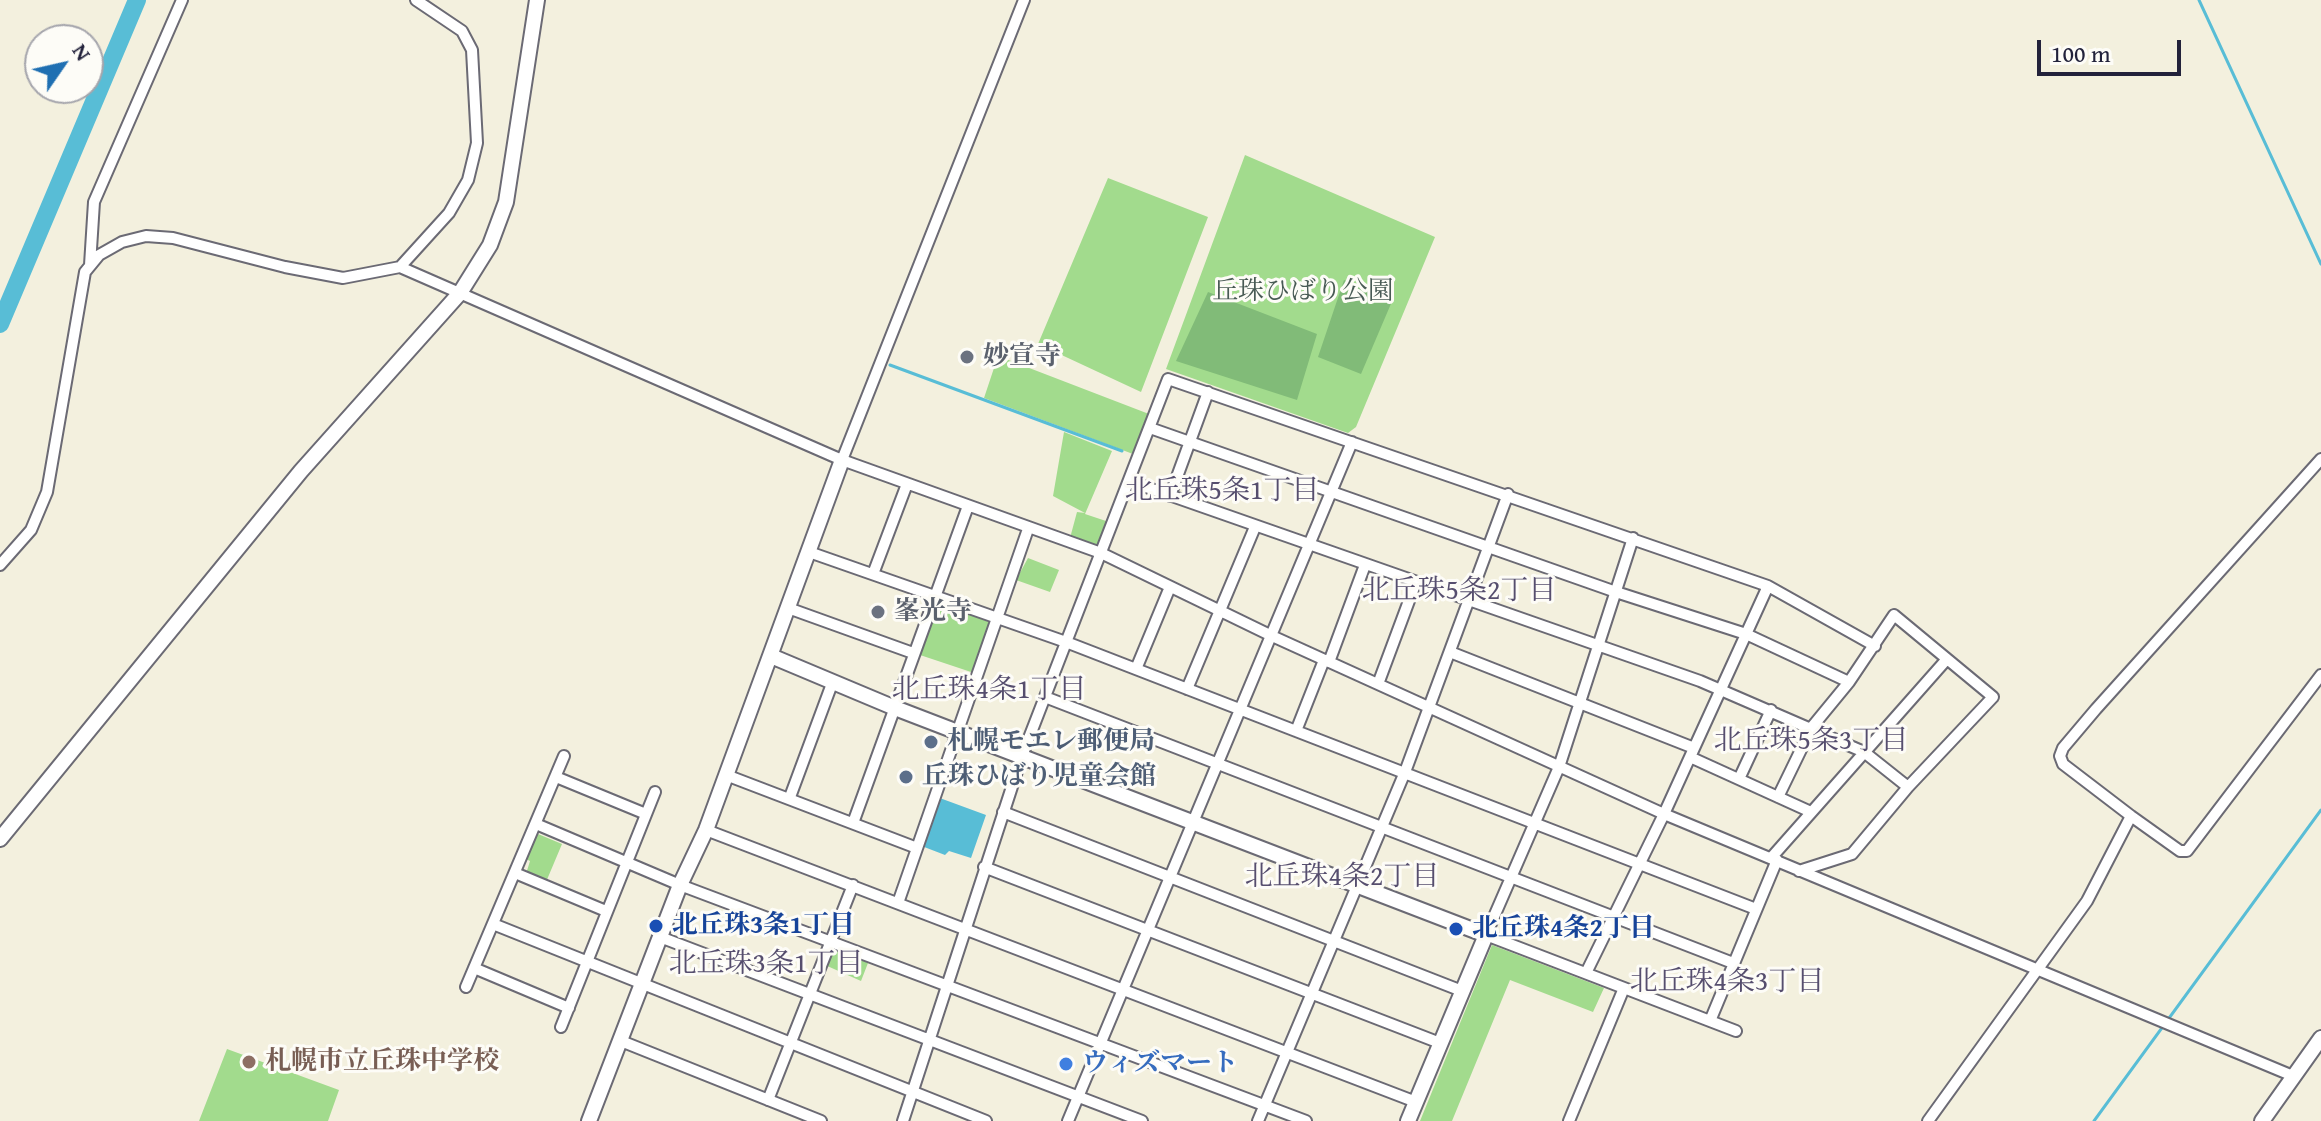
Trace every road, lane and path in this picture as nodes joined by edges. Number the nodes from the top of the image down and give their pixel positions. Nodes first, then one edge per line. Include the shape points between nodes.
1 (182, 0) edge
2 (416, 0) edge
3 (537, 0) edge
4 (1024, 0) edge
5 (90, 265) junction
6 (400, 267) junction
7 (460, 293) junction
8 (1208, 392) junction
9 (1150, 428) junction
10 (1189, 442) junction
11 (1352, 442) junction
12 (2321, 459) edge
13 (842, 460) junction
14 (1129, 481) junction
15 (907, 484) junction
16 (1332, 492) junction
17 (1508, 494) junction
18 (1170, 496) junction
19 (968, 506) junction
20 (1255, 527) junction
21 (1028, 529) junction
22 (1633, 538) junction
23 (1310, 547) junction
24 (1489, 547) junction
25 (809, 552) junction
26 (1101, 553) junction
27 (0, 565) edge
28 (1365, 565) junction
29 (873, 574) junction
30 (1416, 582) junction
31 (1768, 586) junction
32 (1170, 587) junction
33 (1616, 592) junction
34 (935, 595) junction
35 (1468, 601) junction
36 (788, 608) junction
37 (1220, 612) junction
38 (1000, 618) junction
39 (1746, 634) junction
40 (1272, 636) junction
41 (1066, 642) junction
42 (1875, 646) junction
43 (1600, 647) junction
44 (1450, 652) junction
45 (913, 653) junction
46 (771, 656) junction
47 (1947, 659) junction
48 (1326, 661) junction
49 (1136, 669) junction
50 (2321, 675) edge
51 (833, 681) junction
52 (1849, 682) junction
53 (1378, 684) junction
54 (1187, 689) junction
55 (1721, 689) junction
56 (1045, 697) junction
57 (1580, 704) junction
58 (895, 708) junction
59 (1430, 708) junction
60 (1241, 710) junction
61 (1771, 710) junction
62 (1812, 727) junction
63 (1296, 731) junction
64 (959, 732) junction
65 (1692, 752) junction
66 (1864, 752) junction
67 (564, 756) dead end
68 (1022, 756) junction
69 (1217, 764) junction
70 (1559, 767) junction
71 (1405, 772) junction
72 (726, 775) junction
73 (556, 777) junction
74 (1739, 779) junction
75 (1908, 787) junction
76 (655, 792) dead end
77 (790, 797) junction
78 (1778, 797) junction
79 (1003, 812) junction
80 (1811, 812) junction
81 (646, 814) junction
82 (1664, 814) junction
83 (2131, 816) junction
84 (1193, 821) junction
85 (1536, 822) junction
86 (853, 823) junction
87 (536, 824) junction
88 (1381, 827) junction
89 (706, 830) junction
90 (0, 839) edge
91 (917, 848) junction
92 (1774, 859) junction
93 (625, 862) junction
94 (1640, 863) junction
95 (984, 867) junction
96 (1799, 871) junction
97 (515, 873) junction
98 (1170, 877) junction
99 (1512, 877) junction
100 (1357, 884) junction
101 (680, 885) junction
102 (853, 885) junction
103 (898, 903) junction
104 (1756, 909) junction
105 (606, 911) junction
106 (1614, 916) junction
107 (493, 924) junction
108 (964, 928) junction
109 (1148, 930) junction
110 (1486, 935) junction
111 (660, 937) junction
112 (830, 941) junction
113 (1333, 941) junction
114 (586, 963) junction
115 (1733, 963) junction
116 (474, 968) junction
117 (2036, 972) junction
118 (1586, 973) junction
119 (945, 984) junction
120 (642, 986) junction
121 (466, 987) dead end
122 (1124, 988) junction
123 (1624, 988) junction
124 (1462, 991) junction
125 (809, 994) junction
126 (1311, 994) junction
127 (569, 1008) junction
128 (1710, 1021) junction
129 (561, 1027) dead end
130 (1736, 1031) dead end
131 (928, 1038) junction
132 (2321, 1038) edge
133 (621, 1041) junction
134 (790, 1043) junction
135 (1440, 1043) junction
136 (1100, 1044) junction
137 (1288, 1051) junction
138 (2293, 1076) junction
139 (912, 1092) junction
140 (1078, 1098) junction
141 (768, 1100) junction
142 (1416, 1102) junction
143 (1265, 1105) junction
144 (589, 1121) edge
145 (821, 1121) edge
146 (903, 1121) edge
147 (986, 1121) edge
148 (1068, 1121) edge
149 (1142, 1121) edge
150 (1258, 1121) edge
151 (1306, 1121) edge
152 (1408, 1121) edge
153 (1569, 1121) edge
154 (1928, 1121) edge
155 (2262, 1121) edge

1 - 5 street via 94,202
2 - 6 street via 462,31 472,50 477,143 468,180 449,213
3 - 7 street via 506,202 490,245
4 - 13 street
5 - 6 street via 122,242 146,236 343,278
5 - 27 street via 47,492 31,530
6 - 7 street
7 - 13 street
7 - 90 street via 301,471
8 - 9 street via 1168,379
8 - 10 street
8 - 11 street
9 - 10 street
9 - 14 street
10 - 16 street
10 - 18 street
11 - 16 street
11 - 17 street
12 - 83 street via 2063,748 2063,764
13 - 15 street
13 - 25 street
14 - 18 street
14 - 26 street
15 - 19 street
15 - 29 street
16 - 23 street
16 - 24 street
17 - 22 street
17 - 24 street
18 - 20 street
19 - 21 street
19 - 34 street
20 - 23 street
20 - 37 street
21 - 26 street
21 - 38 street
22 - 31 street
22 - 33 street
23 - 28 street
23 - 40 street
24 - 33 street
24 - 35 street
25 - 29 street
25 - 36 street
26 - 32 street
26 - 41 street
28 - 30 street
28 - 48 street
29 - 34 street
30 - 35 street
30 - 53 street
31 - 39 street
31 - 42 street
32 - 37 street
32 - 49 street
33 - 39 street
33 - 43 street
34 - 38 street
34 - 45 street
35 - 43 street
35 - 44 street
36 - 45 street
36 - 46 street
37 - 40 street
37 - 54 street
38 - 41 street
38 - 64 street
39 - 52 street
39 - 55 street
40 - 48 street
40 - 60 street
41 - 49 street
41 - 56 street
42 - 47 street via 1894,615
42 - 52 street
43 - 55 street
43 - 57 street
44 - 57 street
44 - 59 street
45 - 58 street
46 - 51 street
46 - 72 street
47 - 66 street
47 - 75 street via 1993,697
48 - 53 street
48 - 63 street
49 - 54 street
50 - 83 street via 2193,848 2180,851
51 - 58 street
51 - 77 street
52 - 62 street
53 - 59 street
54 - 60 street
55 - 61 street
55 - 65 street
56 - 68 street
56 - 69 street
57 - 65 street
57 - 70 street
58 - 64 street
58 - 86 street
59 - 70 street
59 - 71 street
60 - 63 street
60 - 69 street
61 - 62 street
61 - 74 street
62 - 66 street
62 - 78 street
63 - 71 street
64 - 68 street
64 - 91 street
65 - 74 street
65 - 82 street
66 - 75 street
66 - 80 street
67 - 73 street
68 - 79 street
68 - 84 street
69 - 84 street
69 - 88 street
70 - 82 street
70 - 85 street
71 - 85 street
71 - 88 street
72 - 77 street
72 - 89 street
73 - 81 street
73 - 87 street
74 - 78 street
75 - 96 street via 1852,854
76 - 81 street
77 - 86 street
78 - 80 street
79 - 95 street
79 - 98 street
80 - 92 street
81 - 93 street
82 - 92 street
82 - 94 street
83 - 117 street via 2087,901
84 - 98 street
84 - 100 street
85 - 94 street
85 - 99 street
86 - 91 street
87 - 93 street
87 - 97 street
88 - 99 street
88 - 100 street
89 - 101 street
89 - 102 street
91 - 103 street
92 - 96 street
92 - 104 street
93 - 101 street
93 - 105 street
94 - 104 street
94 - 106 street
95 - 108 street
95 - 109 street
96 - 117 street
97 - 105 street
97 - 107 street
98 - 109 street
98 - 113 street
99 - 106 street
99 - 110 street
100 - 110 street
100 - 113 street
101 - 111 street
101 - 112 street
102 - 103 street
102 - 112 street
103 - 108 street
104 - 115 street
105 - 114 street
106 - 115 street
106 - 118 street
107 - 114 street
107 - 116 street
108 - 119 street
108 - 122 street
109 - 122 street
109 - 126 street
110 - 118 street
110 - 124 street
111 - 120 street
111 - 125 street
112 - 119 street
112 - 125 street
113 - 124 street
113 - 126 street
114 - 120 street
114 - 127 street
115 - 128 street
116 - 121 street
116 - 127 street
117 - 138 street
117 - 154 street
118 - 123 street
119 - 131 street
119 - 136 street
120 - 133 street
120 - 134 street
122 - 136 street
122 - 137 street
123 - 128 street
123 - 153 street
124 - 135 street
125 - 131 street
125 - 134 street
126 - 135 street
126 - 137 street
127 - 129 street
128 - 130 street
131 - 139 street
131 - 140 street
132 - 138 street
133 - 141 street
133 - 144 street
134 - 139 street
134 - 141 street
135 - 142 street
136 - 140 street
136 - 143 street
137 - 142 street
137 - 143 street
138 - 155 street
139 - 146 street
139 - 147 street
140 - 148 street
140 - 149 street
141 - 145 street
142 - 152 street
143 - 150 street
143 - 151 street

